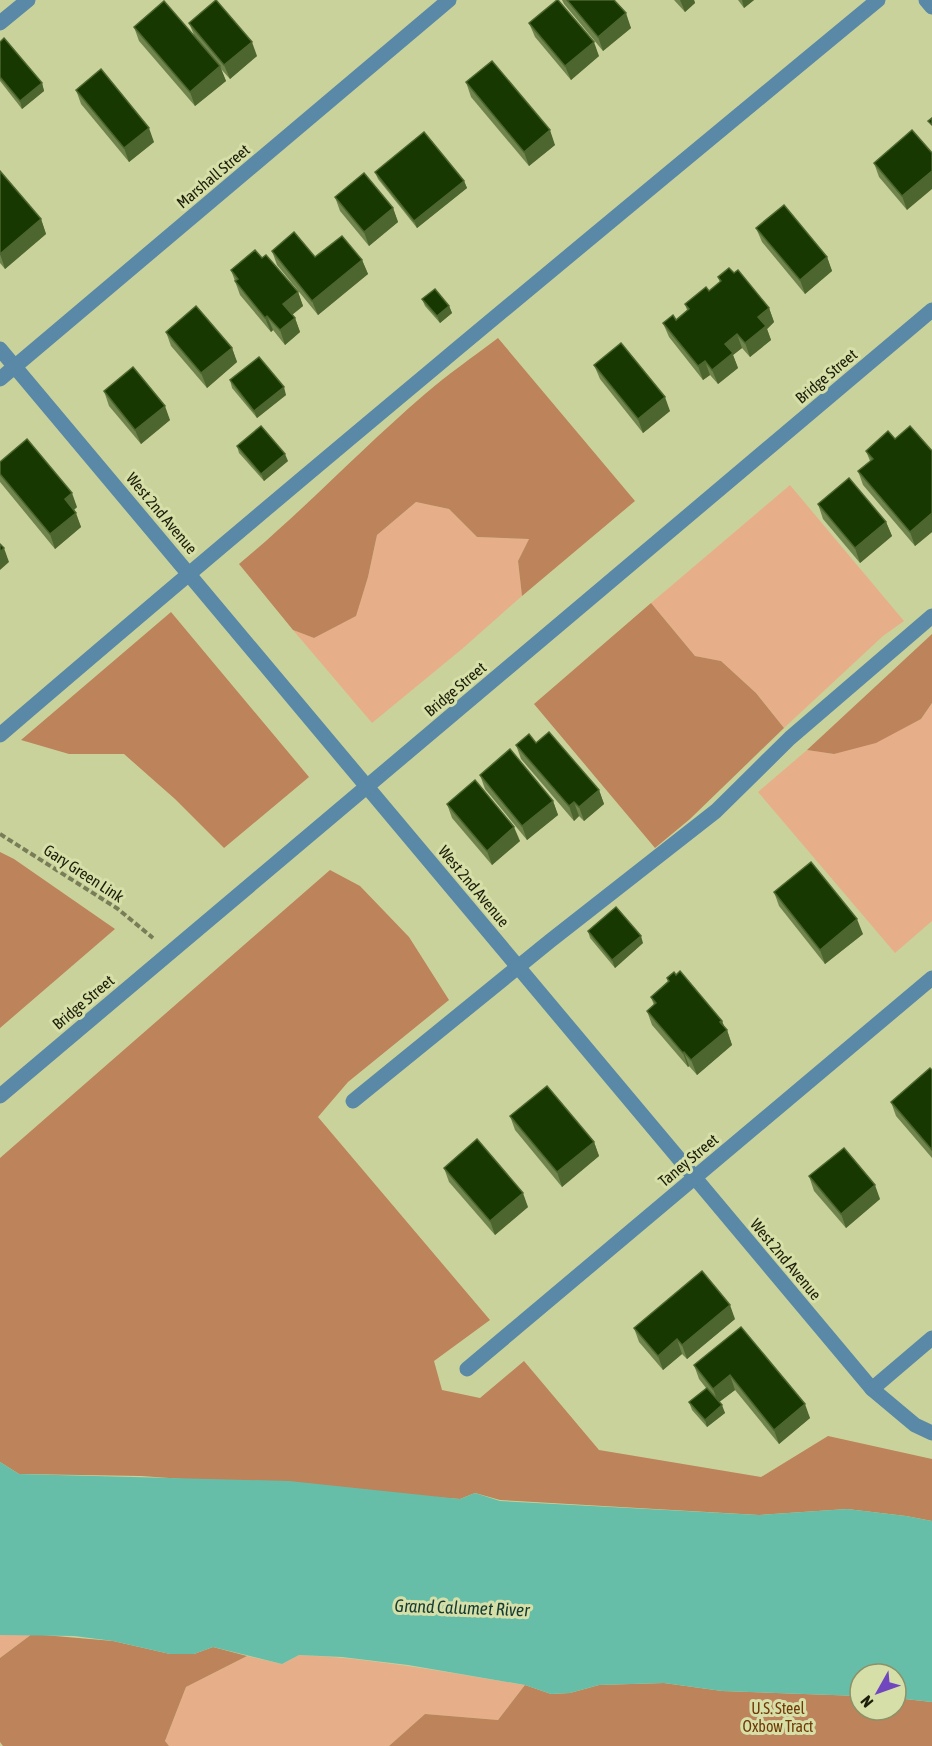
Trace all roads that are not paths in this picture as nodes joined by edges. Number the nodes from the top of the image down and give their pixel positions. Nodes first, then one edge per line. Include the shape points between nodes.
1 (28, 0) edge
2 (449, 0) edge
3 (878, 0) edge
4 (926, 0) edge
5 (932, 7) edge
6 (0, 23) edge
7 (932, 310) edge
8 (0, 349) edge
9 (15, 367) junction
10 (0, 379) edge
11 (188, 573) junction
12 (932, 616) edge
13 (0, 735) edge
14 (368, 786) junction
15 (519, 968) junction
16 (932, 978) edge
17 (0, 1096) edge
18 (353, 1101) dead end
19 (695, 1178) junction
20 (932, 1338) edge
21 (466, 1369) dead end
22 (872, 1389) junction
23 (932, 1432) edge

1 - 6 street
2 - 9 street, Marshall Street
3 - 11 street
4 - 5 street
7 - 14 street, Bridge Street
8 - 9 street, West 2nd Avenue
9 - 10 street, Marshall Street
9 - 11 street, West 2nd Avenue
11 - 13 street
11 - 14 street, West 2nd Avenue
12 - 15 street via 790,738 716,811
14 - 15 street, West 2nd Avenue
14 - 17 street, Bridge Street
15 - 18 street
15 - 19 street, West 2nd Avenue
16 - 19 street, Taney Street
19 - 21 street, Taney Street
19 - 22 street, West 2nd Avenue
20 - 22 street
22 - 23 street, West 2nd Avenue via 915,1425

